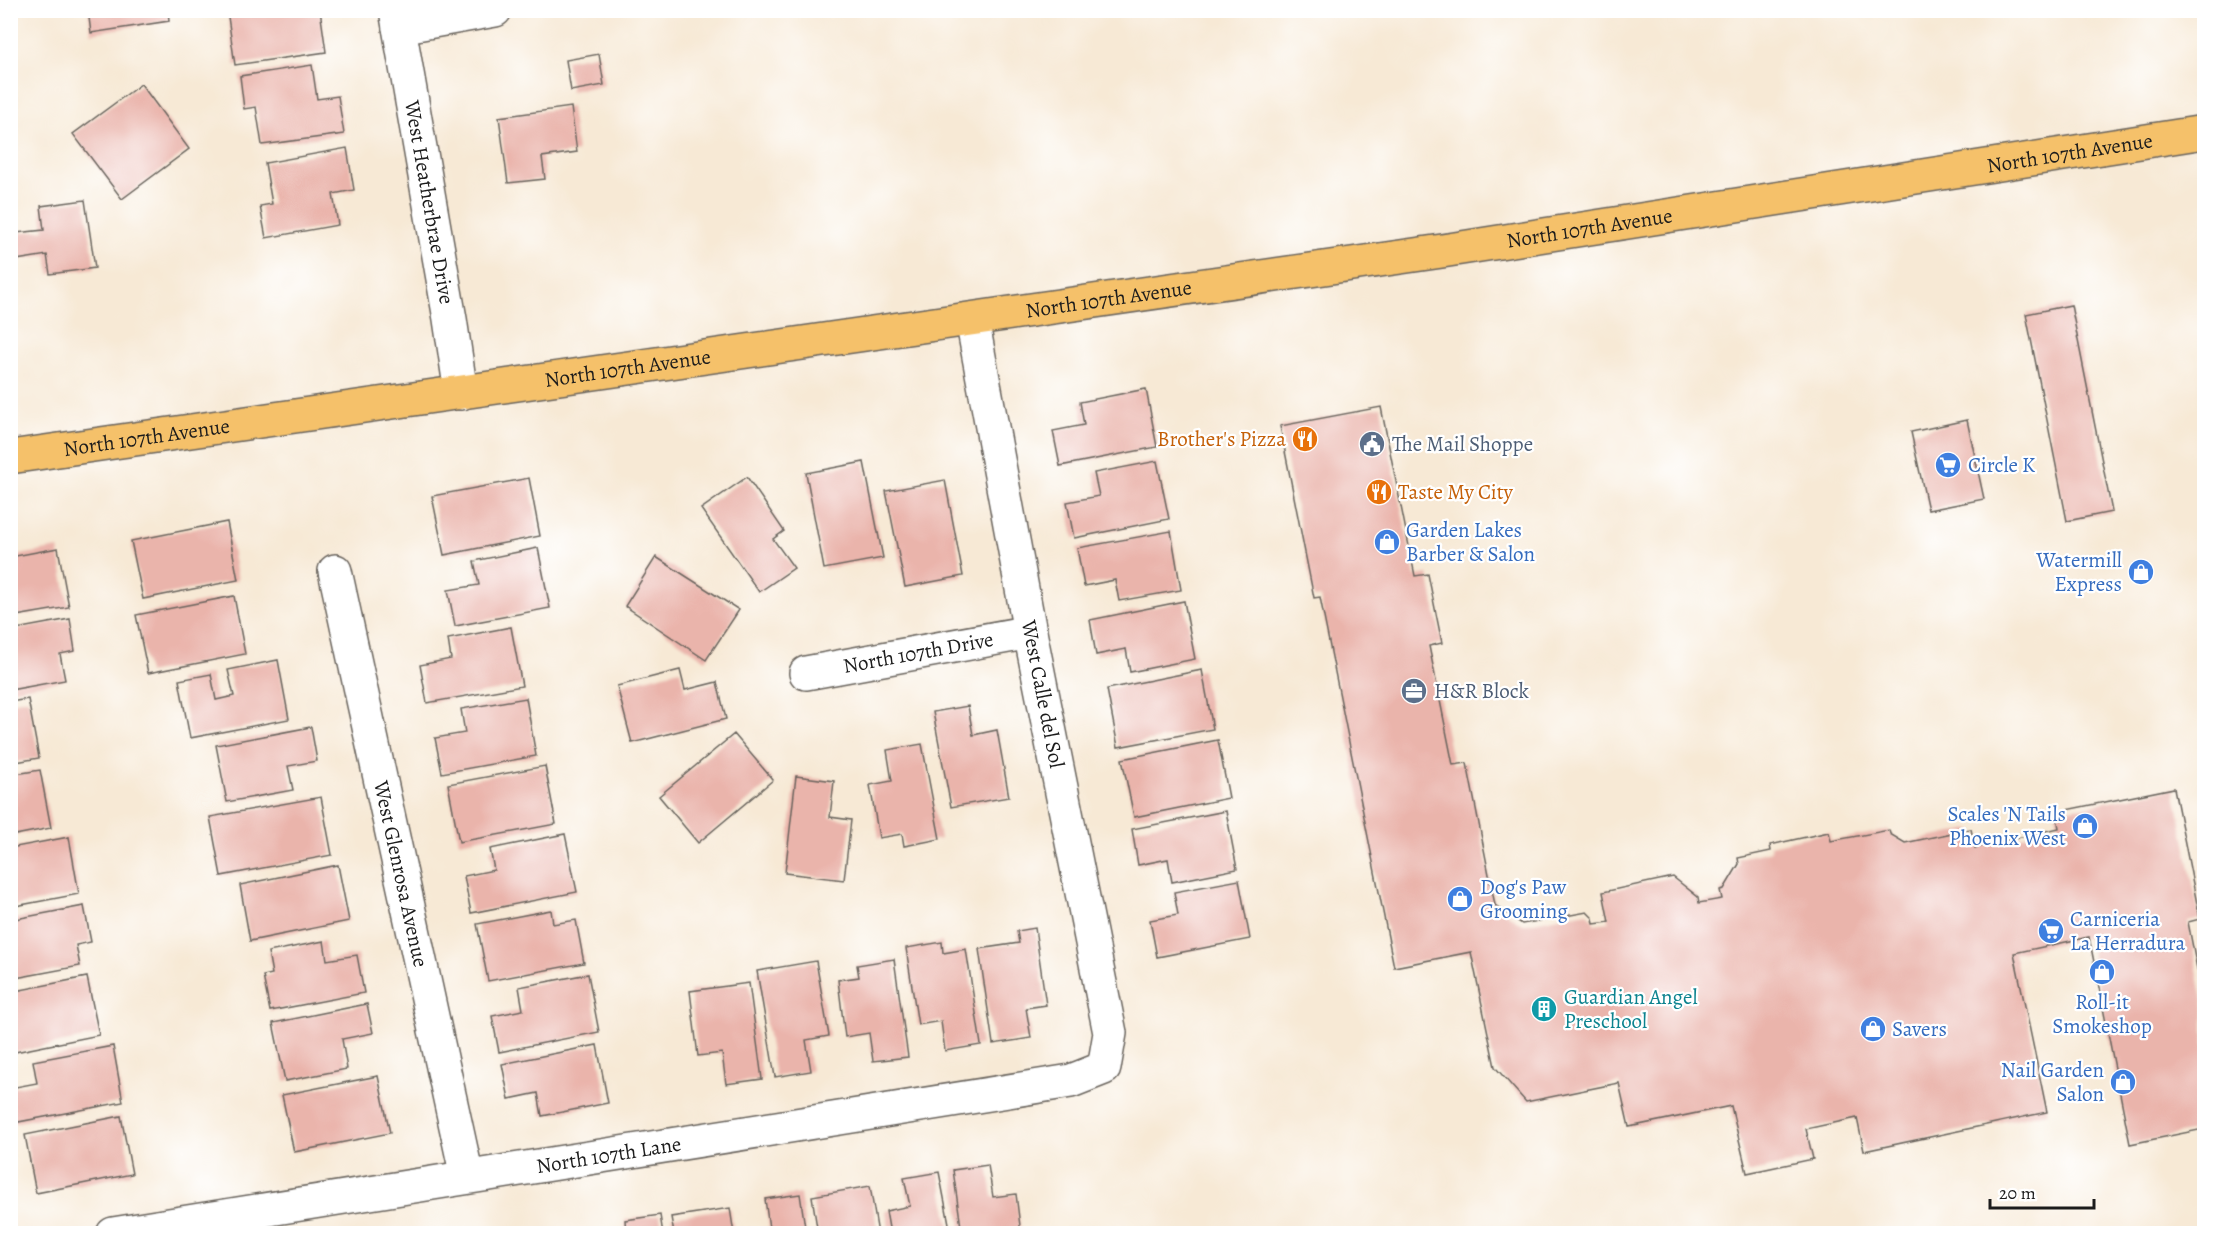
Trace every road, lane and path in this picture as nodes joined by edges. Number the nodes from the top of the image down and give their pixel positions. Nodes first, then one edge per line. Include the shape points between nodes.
1 (495, 10) edge
2 (398, 19) edge
3 (2205, 132) edge
4 (972, 319) junction
5 (460, 393) junction
6 (10, 458) edge
7 (335, 571) dead end
8 (1030, 632) junction
9 (806, 673) dead end
10 (1104, 1068) joint
11 (467, 1177) junction
12 (113, 1233) edge

1 - 2 street
2 - 5 street, West Heatherbrae Drive
3 - 4 main road, North 107th Avenue via 1442,251
4 - 5 main road, North 107th Avenue
4 - 8 street, West Calle del Sol
5 - 6 main road, North 107th Avenue
7 - 11 street, West Glenrosa Avenue
8 - 9 street, North 107th Drive
8 - 10 street, West Calle del Sol via 1110,1033
10 - 11 street, North 107th Lane via 1071,1081
11 - 12 street, North 107th Lane

